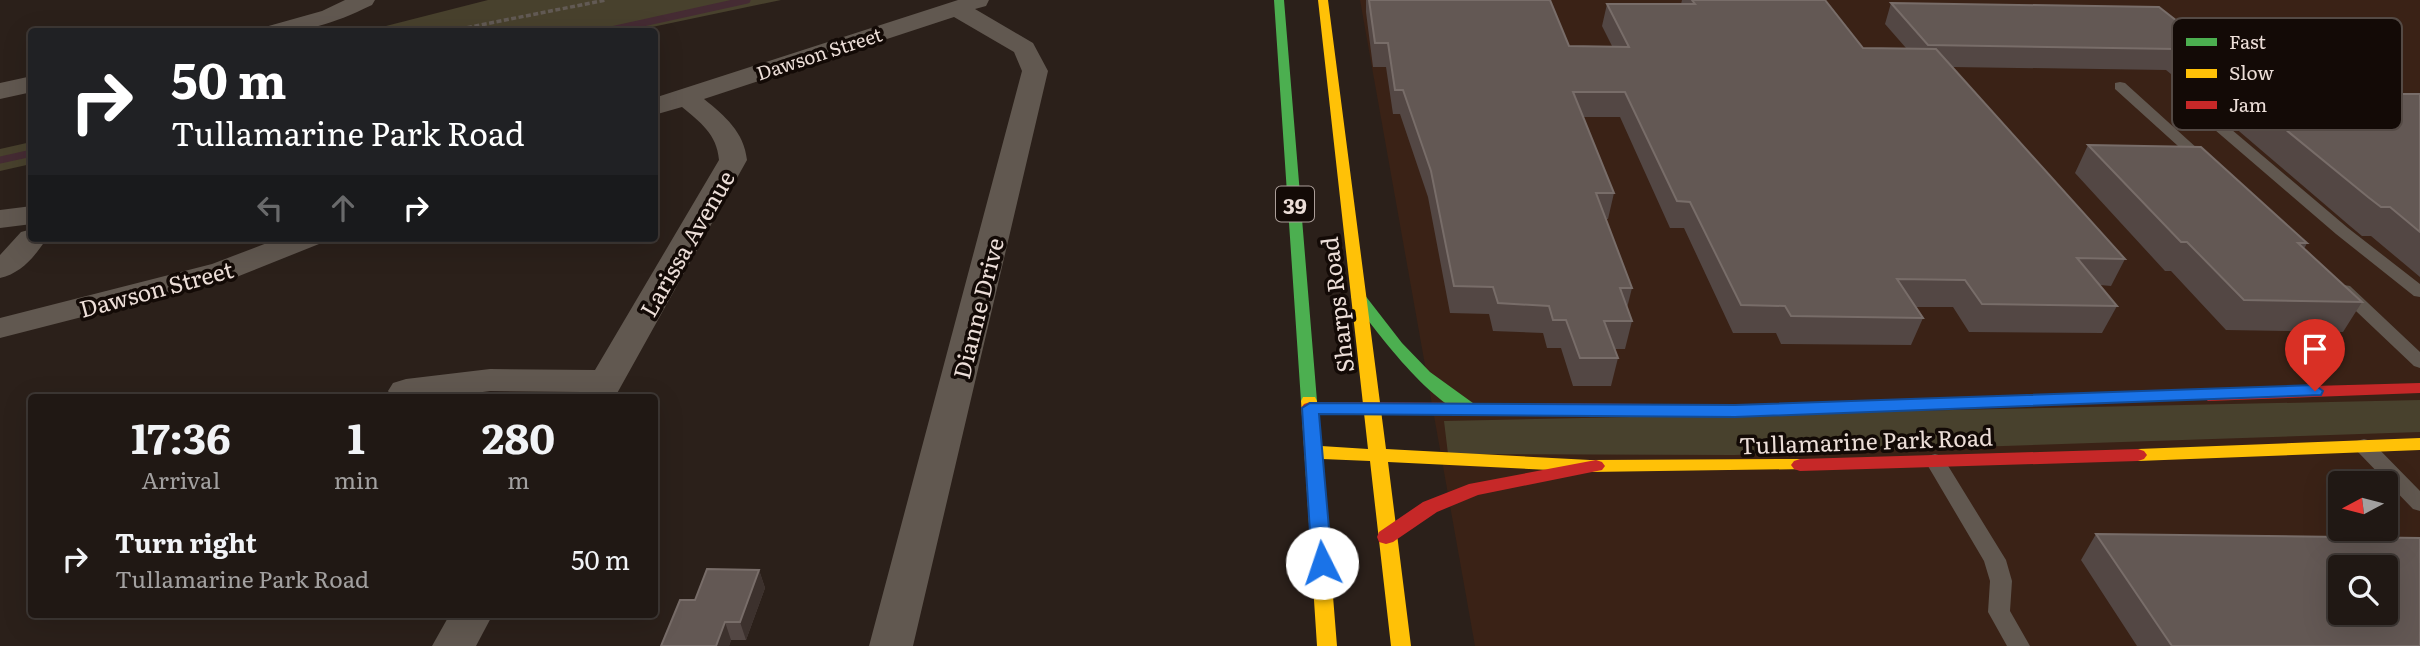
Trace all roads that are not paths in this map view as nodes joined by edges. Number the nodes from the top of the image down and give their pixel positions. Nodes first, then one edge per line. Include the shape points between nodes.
1 (364, 0) edge
2 (1279, 0) edge
3 (1323, 0) edge
4 (970, 4) edge
5 (330, 16) junction
6 (287, 28) edge
7 (347, 28) edge
8 (28, 85) edge
9 (2120, 86) dead end
10 (0, 91) edge
11 (686, 97) junction
12 (658, 106) edge
13 (2224, 130) edge
14 (2212, 169) edge
15 (28, 216) edge
16 (0, 219) edge
17 (29, 242) edge
18 (298, 242) edge
19 (0, 269) edge
20 (2333, 281) edge
21 (2420, 292) edge
22 (1358, 295) junction
23 (0, 328) edge
24 (2420, 362) edge
25 (2420, 388) edge
26 (601, 389) edge
27 (406, 391) dead end
28 (1310, 408) junction
29 (1371, 410) junction
30 (1475, 411) junction
31 (2420, 444) edge
32 (2364, 446) junction
33 (1314, 452) junction
34 (1378, 457) junction
35 (1935, 461) junction
36 (1596, 466) junction
37 (2420, 504) edge
38 (1385, 537) junction
39 (470, 618) edge
40 (454, 646) edge
41 (891, 646) edge
42 (1327, 646) edge
43 (1401, 646) edge
44 (2019, 646) edge

1 - 5 street
2 - 28 main road, Sharps Road / 39
3 - 22 main road, Sharps Road / 39
4 - 11 street, Dawson Street
4 - 41 street, Dianne Drive via 1024,48 1035,71
5 - 6 street
5 - 7 street
8 - 10 street
9 - 14 lane
11 - 12 street, Dawson Street
11 - 26 street, Larissa Avenue via 725,131 733,146 733,160
13 - 21 lane
15 - 16 street
17 - 19 street
18 - 23 street, Dawson Street via 223,271
20 - 24 lane
22 - 29 main road, Sharps Road / 39
22 - 30 main road via 1420,377 1445,398
25 - 30 main road, Tullamarine Park Road via 1735,411
26 - 27 street via 490,380
28 - 29 main road, Tullamarine Park Road
28 - 33 main road, Sharps Road / 39
29 - 30 main road, Tullamarine Park Road
29 - 34 main road, Sharps Road / 39
31 - 32 main road, Tullamarine Park Road
32 - 35 main road, Tullamarine Park Road
32 - 37 lane
33 - 34 main road, Tullamarine Park Road
33 - 42 main road, Sharps Road / 39
34 - 36 main road, Tullamarine Park Road
34 - 38 main road, Sharps Road / 39
35 - 36 main road, Tullamarine Park Road
35 - 44 lane via 1995,560 2001,581 1999,612
36 - 38 main road via 1470,491 1434,505
38 - 43 main road, Sharps Road / 39
39 - 40 street

